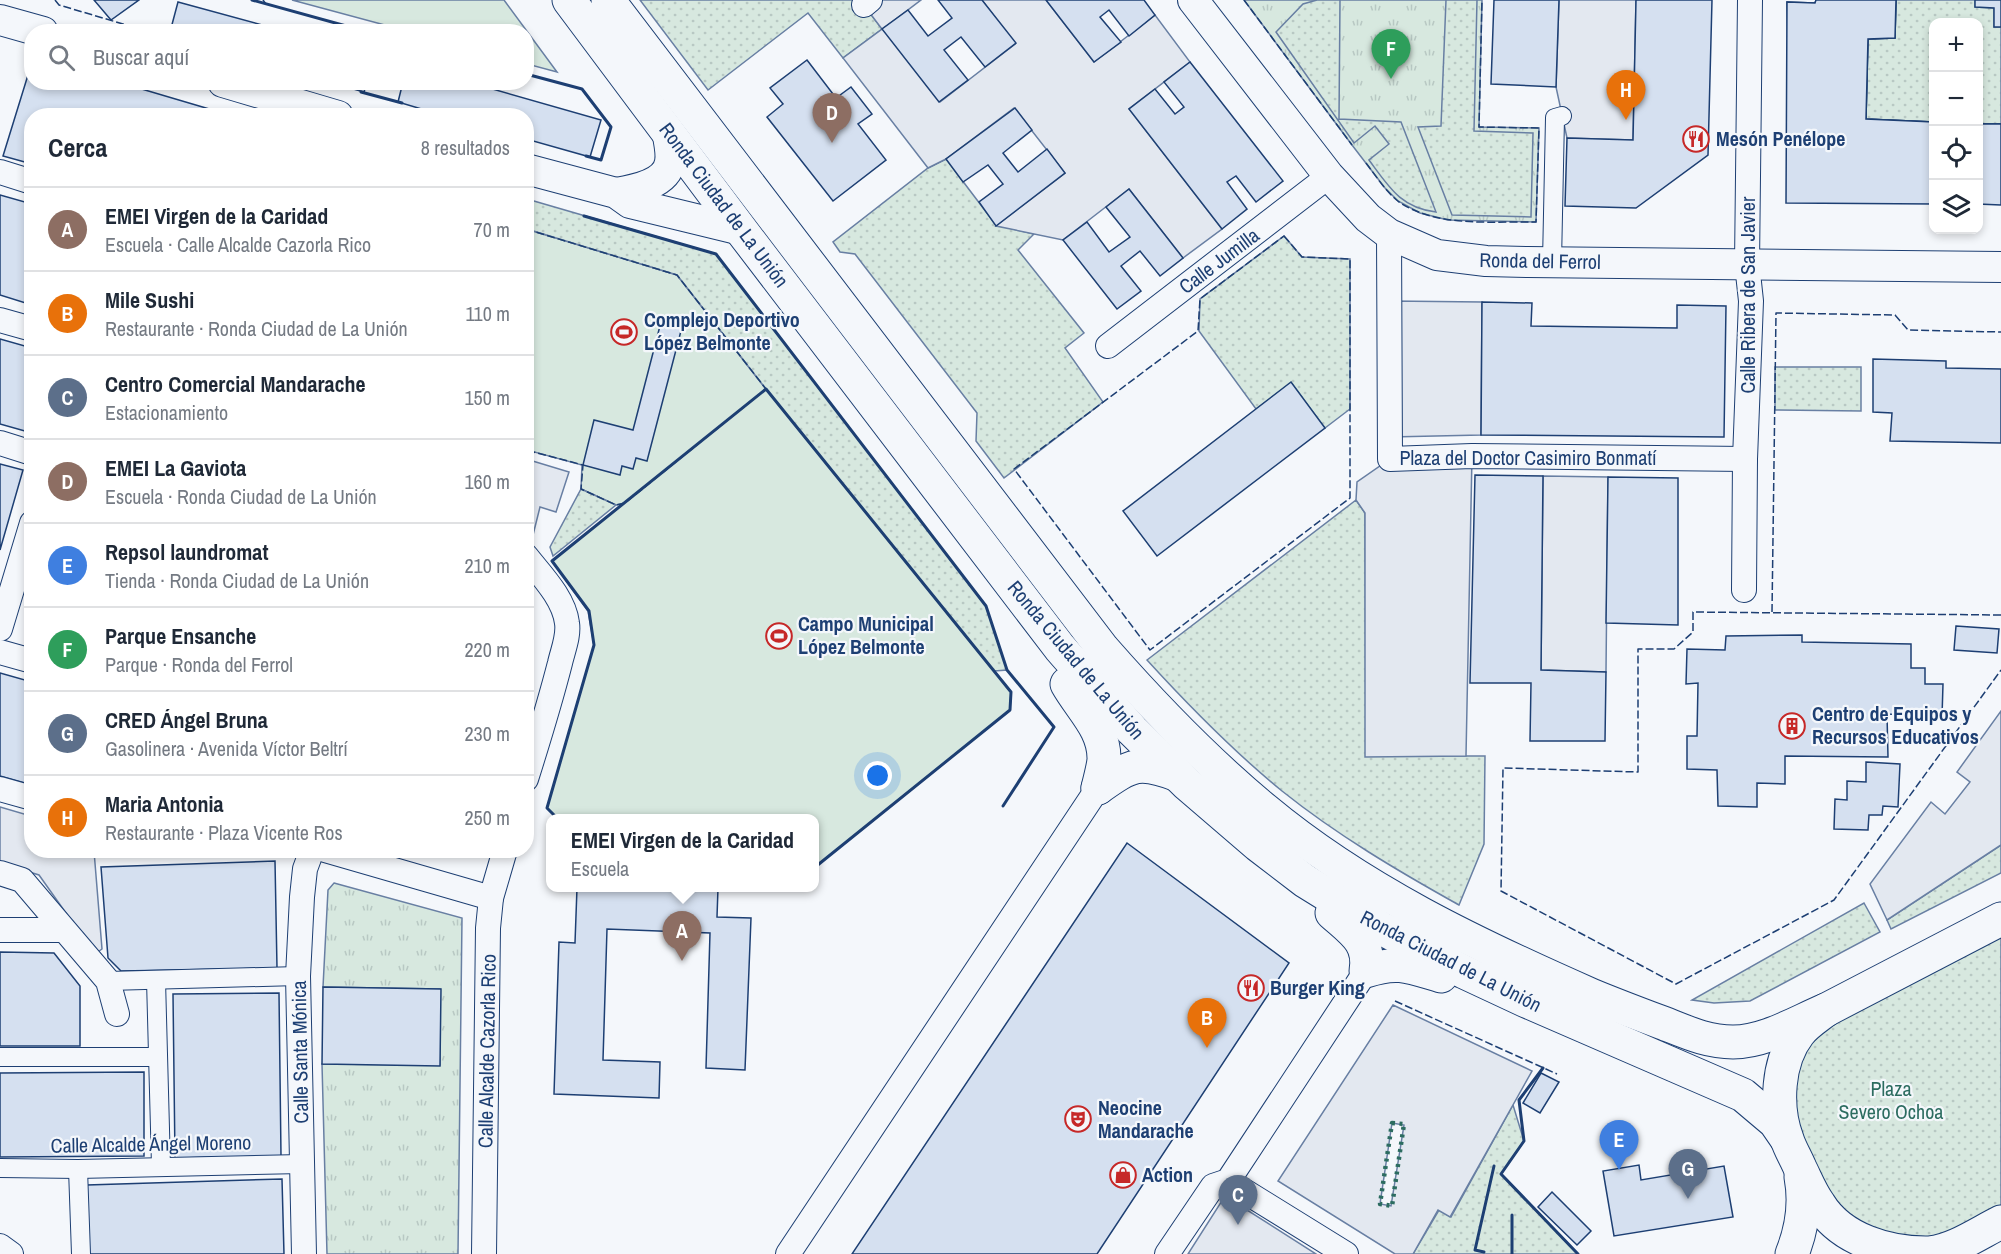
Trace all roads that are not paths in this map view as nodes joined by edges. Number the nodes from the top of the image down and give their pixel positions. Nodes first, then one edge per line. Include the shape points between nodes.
1 (569, 0) edge
2 (608, 0) edge
3 (1193, 0) edge
4 (1750, 0) edge
5 (4, 19) edge
6 (24, 26) edge
7 (238, 90) edge
8 (268, 106) edge
9 (1562, 116) dead end
10 (667, 129) junction
11 (534, 171) edge
12 (0, 172) edge
13 (1329, 176) junction
14 (24, 180) edge
15 (616, 193) junction
16 (741, 230) junction
17 (1389, 234) junction
18 (1552, 262) junction
19 (1747, 264) junction
20 (2001, 267) edge
21 (0, 320) edge
22 (24, 328) edge
23 (1108, 346) dead end
24 (0, 443) edge
25 (24, 450) edge
26 (1745, 459) junction
27 (24, 550) edge
28 (534, 567) edge
29 (1744, 590) dead end
30 (1019, 594) junction
31 (0, 629) edge
32 (0, 652) edge
33 (24, 659) edge
34 (534, 751) edge
35 (1178, 775) junction
36 (1098, 788) junction
37 (0, 789) edge
38 (24, 796) edge
39 (1258, 845) junction
40 (309, 858) edge
41 (353, 858) edge
42 (504, 858) edge
43 (0, 873) edge
44 (491, 898) junction
45 (2001, 920) edge
46 (0, 930) edge
47 (63, 930) junction
48 (1366, 971) junction
49 (298, 976) junction
50 (156, 980) junction
51 (108, 981) junction
52 (1524, 1000) junction
53 (1826, 1010) junction
54 (117, 1014) dead end
55 (0, 1057) edge
56 (158, 1058) junction
57 (1791, 1148) junction
58 (302, 1164) junction
59 (161, 1166) junction
60 (0, 1168) edge
61 (78, 1169) junction
62 (1228, 1180) junction
63 (2001, 1222) edge
64 (0, 1246) edge
65 (1946, 1252) edge
66 (11, 1254) edge
67 (81, 1254) edge
68 (304, 1254) edge
69 (484, 1254) edge
70 (788, 1254) edge
71 (1167, 1254) edge
72 (1346, 1254) edge
73 (1792, 1254) edge

1 - 10 main road, Ronda Ciudad de La Unión
2 - 53 main road, Ronda Ciudad de La Unión via 1103,649 1180,733 1265,810 1362,878 1432,920 1621,1008 1695,1036 1745,1041
3 - 13 street, Ronda del Ferrol
4 - 19 street, Calle Ribera de San Javier
5 - 6 street
7 - 8 street
9 - 18 street via 1555,118
10 - 15 street via 667,171 658,180
10 - 16 main road, Ronda Ciudad de La Unión
11 - 15 street
12 - 14 street
13 - 17 street, Ronda del Ferrol via 1368,219
13 - 23 street, Calle Jumilla
15 - 16 street via 630,203
16 - 30 main road, Ronda Ciudad de La Unión
17 - 18 street, Ronda del Ferrol via 1437,255 1486,261
17 - 26 street, Plaza del Doctor Casimiro Bonmatí via 1390,459
18 - 19 street, Ronda del Ferrol
19 - 20 street, Ronda del Ferrol
19 - 26 street, Calle Ribera de San Javier via 1751,301
21 - 22 street
24 - 25 street
26 - 29 street, Calle Ribera de San Javier
27 - 31 street
28 - 34 street via 553,592 567,623 567,636
30 - 35 main road, Ronda Ciudad de La Unión via 1105,702
30 - 36 main road via 1076,700 1100,735 1104,763
32 - 33 street
35 - 36 main road via 1151,766 1134,767
35 - 39 main road, Ronda Ciudad de La Unión
36 - 70 street
37 - 38 street
39 - 48 main road via 1358,938 1368,956
39 - 52 main road, Ronda Ciudad de La Unión via 1305,881 1381,928
40 - 49 street, Calle Santa Mónica via 302,897
41 - 44 street
42 - 44 street, Calle Alcalde Cazorla Rico
43 - 47 street via 22,880
44 - 69 street, Calle Alcalde Cazorla Rico
45 - 53 main road
46 - 47 street
47 - 51 street
48 - 52 main road via 1400,965
48 - 62 street
49 - 50 street
49 - 58 street, Calle Santa Mónica
50 - 51 street
50 - 56 street
51 - 54 street
52 - 57 main road, Ronda Ciudad de La Unión via 1743,1095 1775,1122
53 - 57 main road via 1798,1034 1784,1067 1780,1095
55 - 56 street
56 - 59 street
57 - 65 main road via 1819,1205 1851,1235 1891,1251
57 - 73 main road via 1803,1185 1803,1209
58 - 59 street, Calle Alcalde Ángel Moreno
58 - 68 street, Calle Santa Mónica
59 - 61 street, Calle Alcalde Ángel Moreno
60 - 61 street, Calle Alcalde Ángel Moreno
61 - 67 street
62 - 71 street via 1213,1186
62 - 72 street
63 - 65 main road
64 - 66 street

